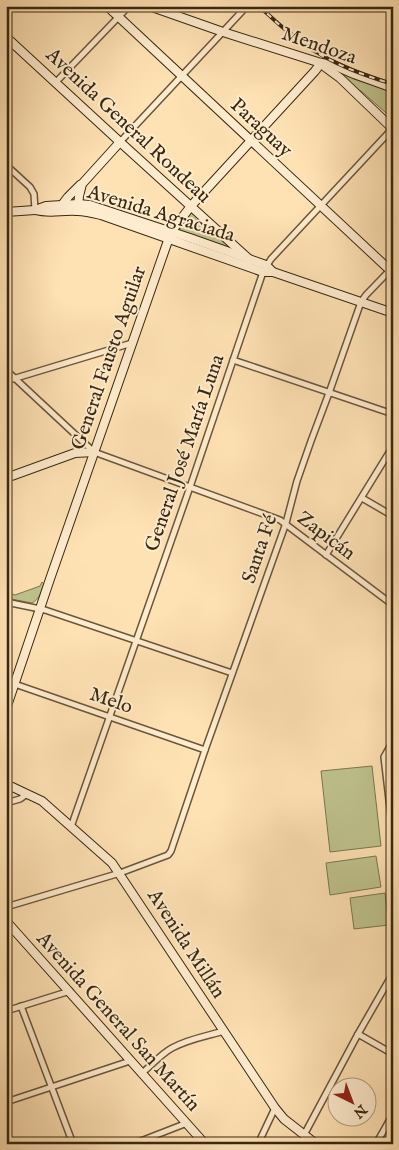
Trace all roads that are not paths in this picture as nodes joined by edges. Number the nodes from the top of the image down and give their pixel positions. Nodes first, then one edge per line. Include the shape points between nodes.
1 (107, 6) edge
2 (129, 6) edge
3 (149, 6) edge
4 (247, 6) edge
5 (119, 17) junction
6 (223, 32) junction
7 (6, 36) edge
8 (321, 63) junction
9 (182, 76) junction
10 (56, 82) junction
11 (393, 88) edge
12 (393, 128) edge
13 (251, 141) junction
14 (120, 142) junction
15 (6, 165) edge
16 (82, 184) junction
17 (62, 205) junction
18 (320, 205) junction
19 (191, 206) junction
20 (78, 207) junction
21 (35, 210) junction
22 (6, 212) edge
23 (170, 235) junction
24 (250, 260) junction
25 (264, 268) junction
26 (392, 270) edge
27 (361, 302) junction
28 (393, 313) edge
29 (132, 343) junction
30 (233, 360) junction
31 (6, 370) edge
32 (15, 378) junction
33 (6, 381) edge
34 (329, 393) junction
35 (393, 414) edge
36 (81, 440) junction
37 (393, 446) edge
38 (94, 452) junction
39 (75, 454) junction
40 (6, 478) edge
41 (190, 486) junction
42 (362, 498) junction
43 (393, 516) edge
44 (286, 523) junction
45 (326, 555) junction
46 (6, 602) edge
47 (393, 605) edge
48 (40, 609) junction
49 (136, 641) junction
50 (232, 673) junction
51 (6, 681) edge
52 (15, 684) junction
53 (6, 709) edge
54 (109, 716) junction
55 (393, 742) edge
56 (205, 750) junction
57 (6, 784) edge
58 (27, 794) junction
59 (6, 803) edge
60 (71, 826) junction
61 (393, 834) edge
62 (120, 873) junction
63 (6, 908) edge
64 (6, 921) edge
65 (393, 974) edge
66 (70, 991) junction
67 (21, 1006) junction
68 (6, 1011) edge
69 (224, 1030) junction
70 (358, 1034) junction
71 (393, 1054) edge
72 (129, 1060) junction
73 (142, 1073) junction
74 (51, 1087) junction
75 (6, 1102) edge
76 (275, 1108) junction
77 (393, 1114) edge
78 (187, 1123) junction
79 (304, 1135) junction
80 (72, 1144) edge
81 (133, 1144) edge
82 (205, 1144) edge
83 (258, 1144) edge
84 (316, 1144) edge
85 (376, 1144) edge

1 - 5 street, Paraguay
2 - 5 street
3 - 6 street, Mendoza
4 - 6 street
5 - 9 street, Paraguay
5 - 10 street
6 - 8 street, Mendoza
6 - 9 street
7 - 10 street, Avenida General Rondeau
8 - 11 street, Mendoza
8 - 12 street
8 - 13 street, General Fausto Aguilar
9 - 13 street, Paraguay
9 - 14 street
10 - 14 street, Avenida General Rondeau
12 - 18 street, General José María Luna
13 - 18 street, Paraguay
13 - 19 street, General Fausto Aguilar
14 - 16 street
14 - 19 street, Avenida General Rondeau
15 - 21 street via 32,191
16 - 17 street
16 - 20 street
17 - 20 street, Avenida Agraciada
17 - 21 street, Avenida Agraciada
18 - 25 street, General José María Luna
18 - 26 street, Paraguay
19 - 23 street, General Fausto Aguilar
19 - 24 street, Avenida General Rondeau
20 - 21 street, Avenida Agraciada via 46,213
20 - 23 street, Avenida Agraciada via 97,208
21 - 22 street, Avenida Agraciada
23 - 24 street, Avenida Agraciada
23 - 25 street, Avenida Agraciada
23 - 29 street, General Fausto Aguilar
24 - 25 street, Avenida Agraciada
25 - 27 street, Avenida Agraciada
25 - 30 street, General José María Luna
26 - 27 street, Santa Fé
27 - 28 street, Avenida Agraciada
27 - 34 street, Santa Fé
29 - 32 street
29 - 38 street, General Fausto Aguilar
30 - 34 street
30 - 41 street, General José María Luna
31 - 32 street
32 - 33 street
32 - 36 street
34 - 35 street
34 - 44 street, Santa Fé via 310,441
36 - 38 street
36 - 39 street
37 - 42 street
38 - 39 street
38 - 41 street, Zapicán
38 - 48 street, General Fausto Aguilar
39 - 40 street
41 - 44 street, Zapicán
41 - 49 street, General José María Luna
42 - 43 street
42 - 45 street
44 - 45 street, Zapicán
44 - 50 street, Santa Fé
45 - 47 street, Zapicán
46 - 48 street
48 - 49 street
48 - 52 street, General Fausto Aguilar
49 - 50 street
49 - 54 street, General José María Luna
50 - 56 street, Santa Fé
51 - 52 street, Melo
52 - 53 street, General Fausto Aguilar
52 - 54 street, Melo
54 - 56 street, Melo
54 - 60 street, General José María Luna
55 - 61 street via 384,757
56 - 62 street, Santa Fé via 171,852
57 - 58 street, Avenida Millán
58 - 59 street
58 - 60 street, Avenida Millán via 42,801
60 - 62 street, Avenida Millán
62 - 63 street
62 - 69 street, Avenida Millán
64 - 66 street, Avenida General San Martín
65 - 70 street
66 - 67 street
66 - 72 street, Avenida General San Martín
67 - 68 street
67 - 74 street
69 - 73 street via 172,1048
69 - 76 street, Avenida Millán
70 - 71 street
70 - 79 street
72 - 73 street, Avenida General San Martín
72 - 74 street
73 - 78 street, Avenida General San Martín
74 - 75 street
74 - 80 street
76 - 79 street, Avenida Millán
76 - 83 street
77 - 85 street
78 - 81 street
78 - 82 street, Avenida General San Martín
79 - 84 street, Avenida Millán

